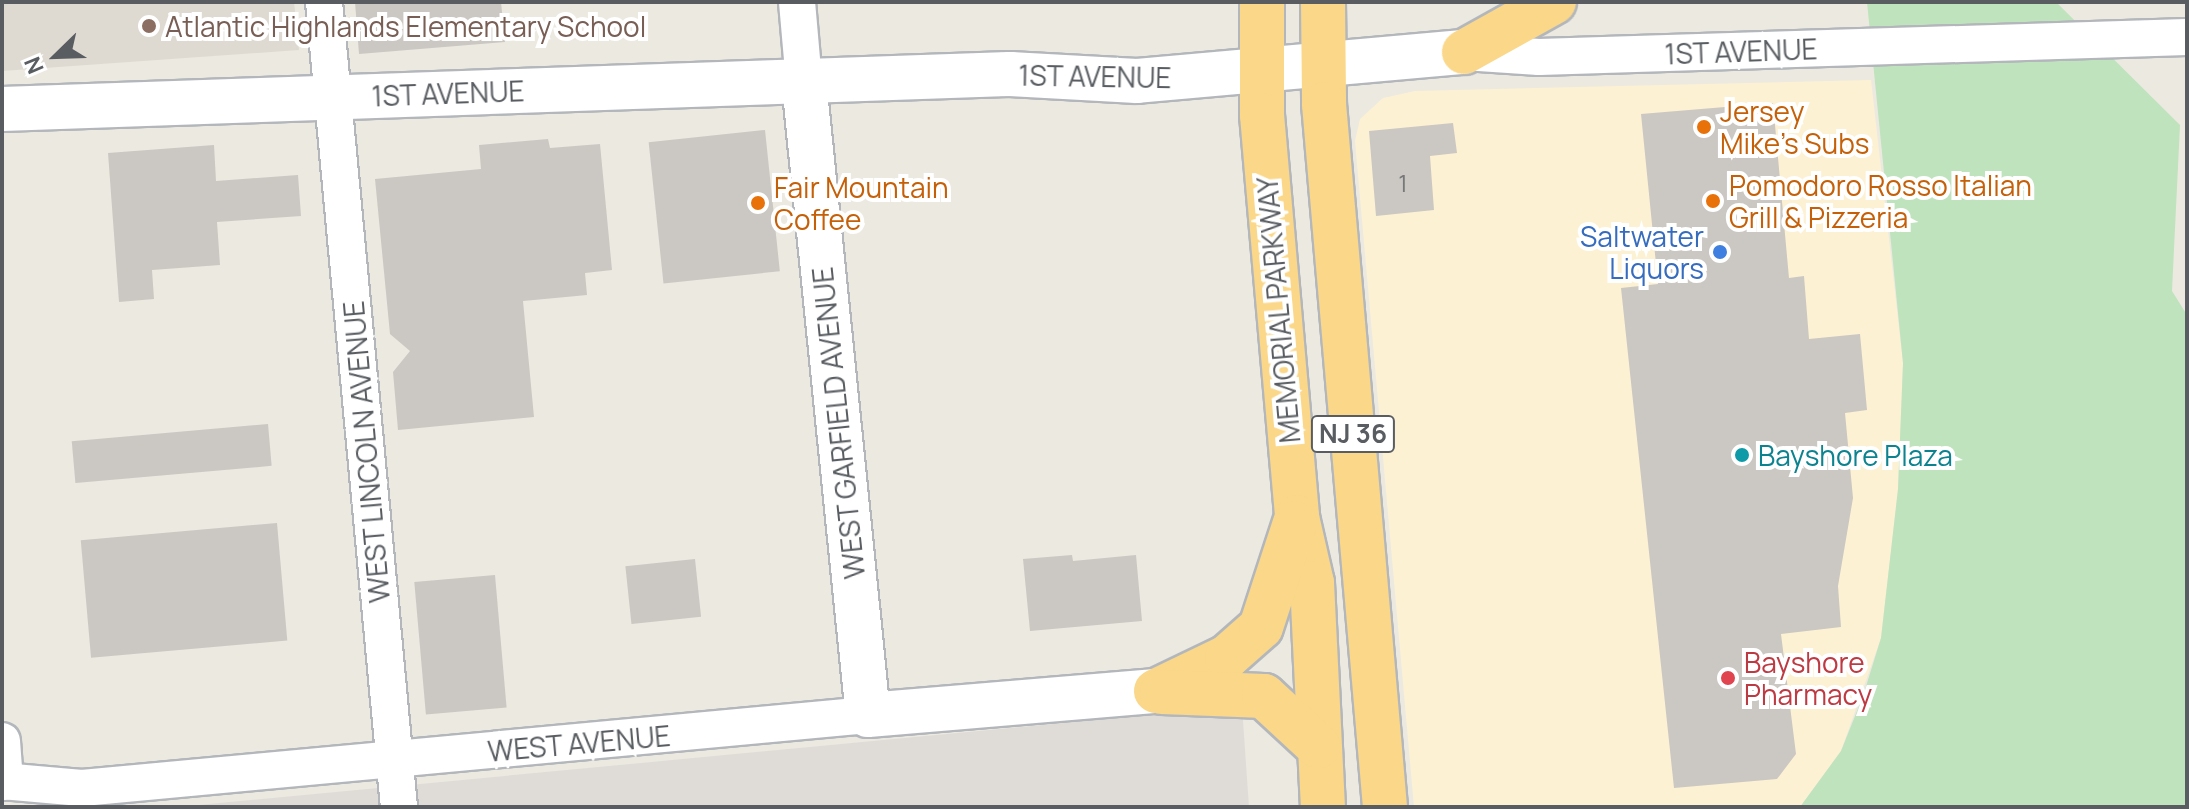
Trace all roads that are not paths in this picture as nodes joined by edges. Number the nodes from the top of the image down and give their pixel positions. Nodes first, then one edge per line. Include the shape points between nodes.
1 (324, 2) edge
2 (797, 2) edge
3 (1262, 2) edge
4 (1323, 2) edge
5 (1554, 2) edge
6 (2187, 37) edge
7 (1464, 52) junction
8 (1322, 62) junction
9 (1260, 71) junction
10 (804, 82) junction
11 (333, 97) junction
12 (2, 109) edge
13 (1297, 517) junction
14 (1156, 691) junction
15 (868, 715) junction
16 (2, 741) edge
17 (1318, 746) junction
18 (394, 761) junction
19 (4, 782) edge
20 (399, 807) edge
21 (1323, 807) edge
22 (1385, 807) edge

1 - 11 street, WEST LINCOLN AVENUE
2 - 10 street
3 - 9 highway, MEMORIAL PARKWAY / NJ 36
4 - 8 highway, NJ 36
5 - 7 highway
6 - 7 street, 1ST AVENUE via 1539,57
7 - 8 street, 1ST AVENUE
8 - 9 street, 1ST AVENUE
8 - 22 highway, NJ 36
9 - 10 street, 1ST AVENUE via 1137,81 1010,74
9 - 13 highway, MEMORIAL PARKWAY / NJ 36
10 - 11 street, 1ST AVENUE
10 - 15 street, WEST GARFIELD AVENUE
11 - 12 street, 1ST AVENUE
11 - 18 street, WEST LINCOLN AVENUE
13 - 14 highway via 1261,627 1227,657
13 - 17 highway, MEMORIAL PARKWAY / NJ 36 via 1312,583
14 - 15 street, WEST AVENUE
14 - 17 highway via 1264,696
15 - 18 street, WEST AVENUE
16 - 19 street
17 - 21 highway, MEMORIAL PARKWAY / NJ 36
18 - 19 street, WEST AVENUE via 82,788
18 - 20 street, WEST LINCOLN AVENUE

